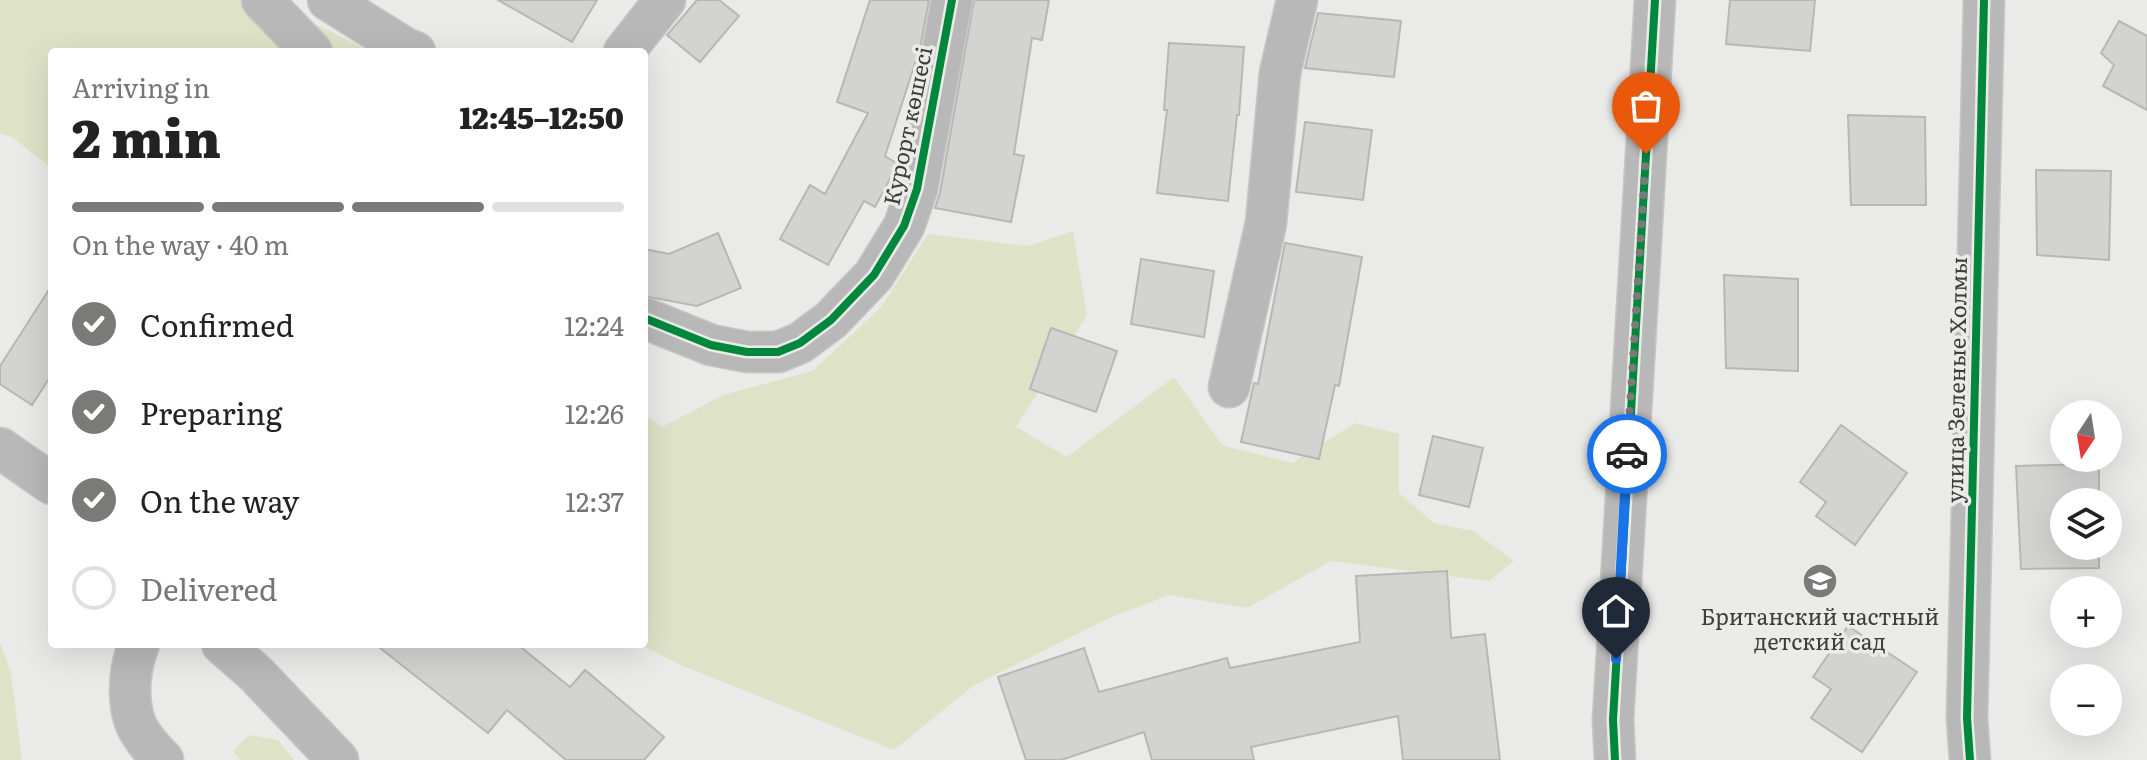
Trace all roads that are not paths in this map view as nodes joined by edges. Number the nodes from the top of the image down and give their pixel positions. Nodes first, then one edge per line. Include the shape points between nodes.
1 (262, 0) edge
2 (328, 0) edge
3 (665, 0) edge
4 (952, 0) edge
5 (1297, 0) edge
6 (1655, 0) edge
7 (1984, 0) edge
8 (308, 48) edge
9 (405, 48) edge
10 (627, 48) edge
11 (648, 320) edge
12 (1229, 387) dead end
13 (0, 448) edge
14 (48, 481) edge
15 (138, 648) edge
16 (227, 648) edge
17 (163, 760) edge
18 (338, 760) edge
19 (1615, 760) edge
20 (1970, 760) edge

1 - 8 street
2 - 9 street
3 - 10 street
4 - 11 street, Курорт көшесі via 917,189 904,226 874,275 831,320 778,352 711,345
5 - 12 street via 1280,73 1266,223
6 - 19 street via 1614,689
7 - 20 street, улица Зеленые Холмы
13 - 14 street
15 - 17 street via 130,685 134,720
16 - 18 street

